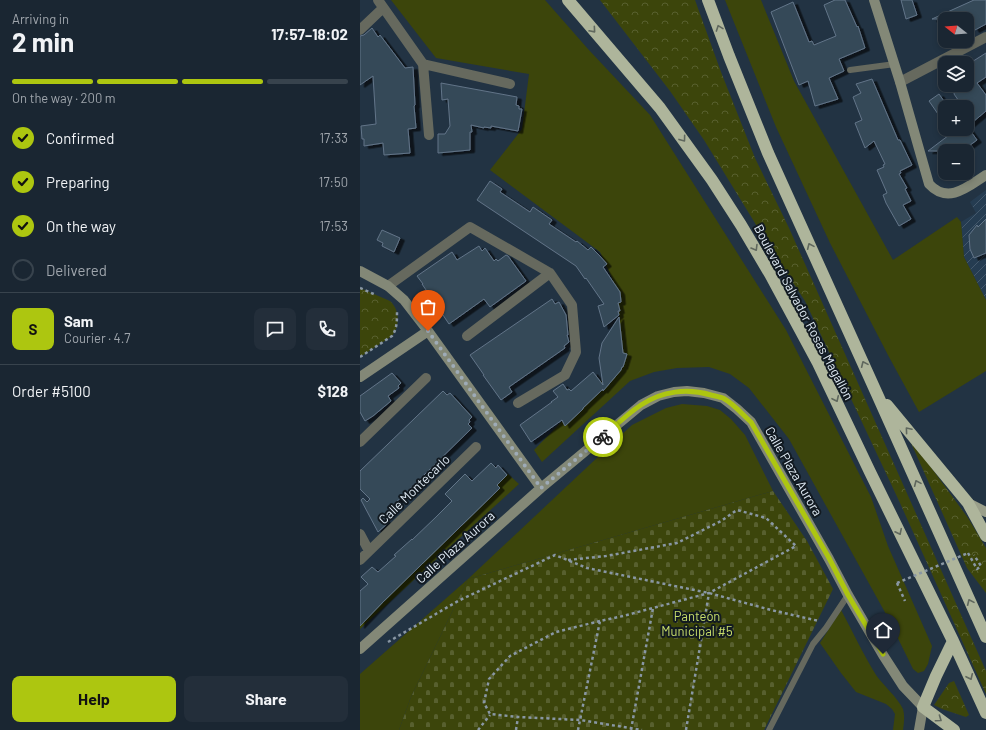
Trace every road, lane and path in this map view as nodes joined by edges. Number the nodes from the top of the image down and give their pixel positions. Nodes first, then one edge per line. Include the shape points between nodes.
1 (708, 0) edge
2 (874, 0) edge
3 (568, 1) edge
4 (380, 4) edge
5 (360, 30) edge
6 (986, 37) edge
7 (423, 64) junction
8 (895, 64) junction
9 (850, 70) dead end
10 (900, 82) junction
11 (510, 84) dead end
12 (429, 136) dead end
13 (986, 175) edge
14 (360, 271) edge
15 (550, 273) junction
16 (388, 286) junction
17 (360, 288) edge
18 (378, 296) dead end
19 (397, 311) dead end
20 (428, 331) junction
21 (467, 336) dead end
22 (360, 358) edge
23 (360, 377) edge
24 (426, 378) dead end
25 (877, 394) junction
26 (518, 403) dead end
27 (360, 442) edge
28 (476, 447) dead end
29 (541, 488) junction
30 (968, 503) junction
31 (986, 512) edge
32 (360, 534) edge
33 (986, 536) edge
34 (369, 550) junction
35 (974, 555) dead end
36 (360, 560) edge
37 (568, 560) junction
38 (709, 593) junction
39 (848, 595) junction
40 (905, 601) dead end
41 (653, 608) junction
42 (600, 621) junction
43 (826, 628) junction
44 (986, 638) edge
45 (953, 641) junction
46 (386, 643) dead end
47 (360, 649) edge
48 (923, 707) junction
49 (986, 712) edge
50 (490, 714) junction
51 (518, 717) junction
52 (580, 720) junction
53 (631, 729) edge
54 (478, 730) edge
55 (516, 730) edge
56 (578, 730) edge
57 (642, 730) edge
58 (686, 730) edge
59 (768, 730) edge
60 (919, 730) edge
61 (954, 730) edge

25 -> 1 highway, Boulevard Salvador Rosas Magallón via 768,153
2 - 8 main road
3 -> 45 highway, Boulevard Salvador Rosas Magallón via 660,108 712,180 767,268 818,363
4 - 5 street
4 - 7 street
6 - 10 street
7 - 11 street
7 - 12 street
8 - 9 lane
8 - 10 main road
10 - 13 main road via 929,184 947,194 965,189
14 - 16 main road
15 - 16 street via 470,227
15 - 21 street
15 - 26 street via 572,305 576,352 565,375
16 - 20 main road via 404,300
17 - 18 path
19 - 22 path via 397,326 392,336
20 - 23 main road
20 - 29 main road
24 - 27 street
30 -> 25 highway
44 -> 25 highway, Boulevard Salvador Rosas Magallón
28 - 34 street, Calle Montecarlo
29 - 39 main road, Calle Plaza Aurora via 641,405 658,396 687,391 723,398 751,422
29 - 47 main road, Calle Plaza Aurora
30 - 31 main road
30 - 33 highway
32 - 34 street
34 - 36 street, Calle Montecarlo
35 - 40 path, bridge via 981,566 977,569 968,553 897,583
37 - 38 path via 587,568
37 - 38 path via 677,543 737,510 766,518 796,546
37 - 46 path via 555,555 458,601
38 - 41 path
38 - 43 path via 818,620
38 - 58 path
39 - 43 lane
39 - 48 main road, Calle Plaza Aurora via 903,686
41 - 42 path
41 - 53 path
42 - 50 path via 556,632 510,656 489,679 484,703
42 - 52 path
43 - 59 lane via 813,644
45 - 48 highway
45 -> 49 highway, Boulevard Salvador Rosas Magallón
48 - 60 main road
48 -> 61 highway
50 - 51 path
50 - 54 path
51 - 52 path
51 - 55 path
52 - 53 path
52 - 56 path
53 - 57 path

